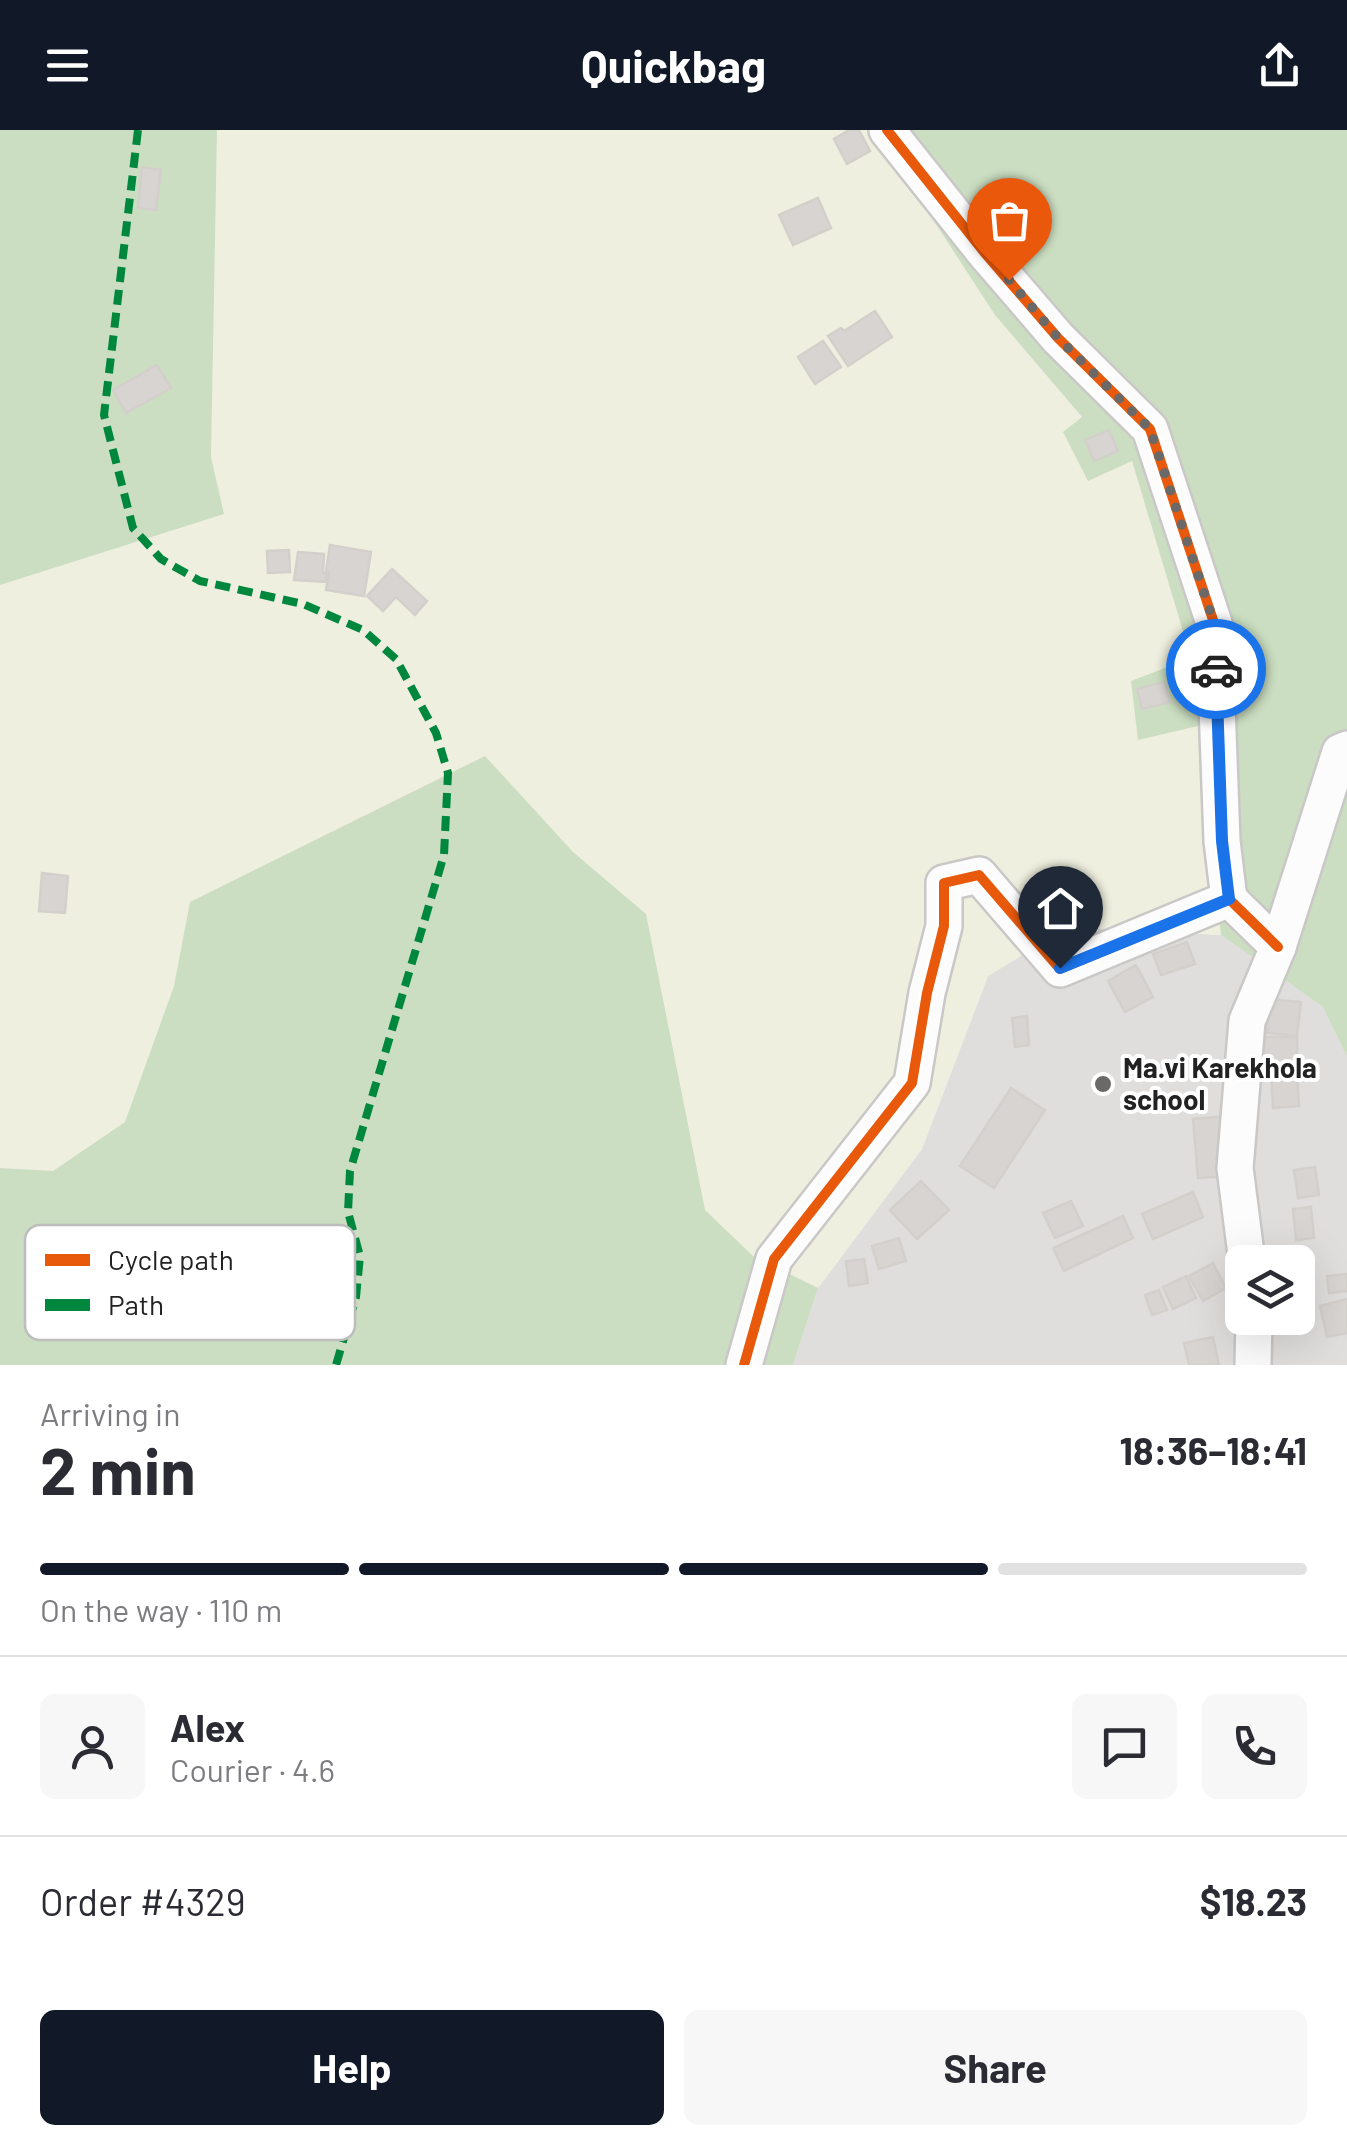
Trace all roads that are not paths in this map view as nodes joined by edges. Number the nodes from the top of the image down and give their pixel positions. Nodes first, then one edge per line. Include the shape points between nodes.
1 (887, 130) edge
2 (1347, 749) edge
3 (1229, 899) junction
4 (1278, 946) junction
5 (1245, 1245) edge
6 (1254, 1335) edge
7 (744, 1365) edge
8 (1253, 1365) edge

1 - 3 street via 1058,338 1150,429 1214,623
2 - 4 street via 1340,752
3 - 4 street
3 - 7 street via 1060,968 979,875 944,882 944,926 912,1084 774,1259
4 - 5 street via 1247,1021 1235,1168
6 - 8 street

